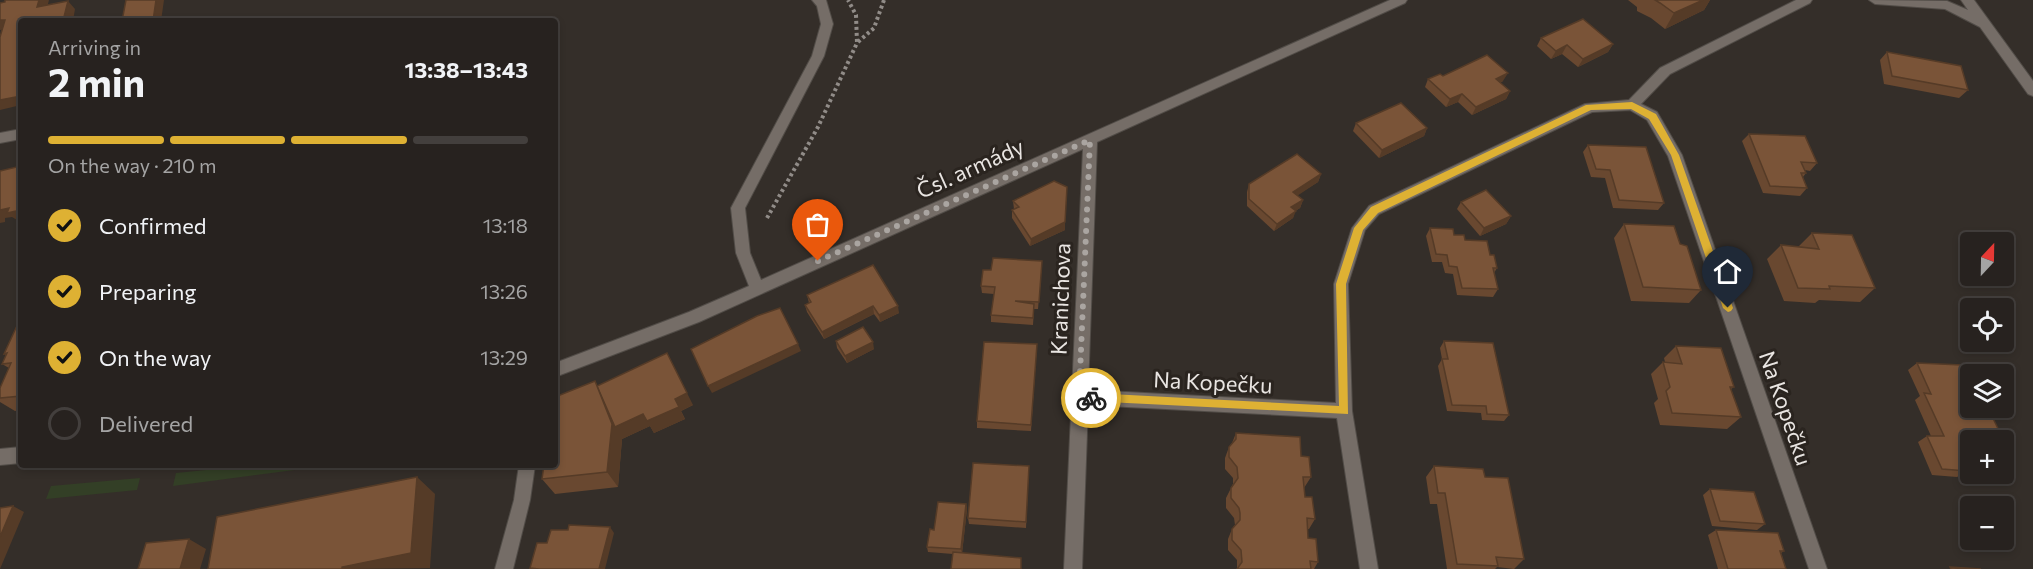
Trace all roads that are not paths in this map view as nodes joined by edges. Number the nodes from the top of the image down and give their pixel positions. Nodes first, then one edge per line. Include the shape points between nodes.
1 (818, 0) edge
2 (1401, 0) edge
3 (1806, 0) edge
4 (1875, 0) edge
5 (1967, 0) edge
6 (1986, 25) junction
7 (2033, 91) edge
8 (1632, 105) junction
9 (18, 135) edge
10 (0, 138) edge
11 (1090, 140) junction
12 (757, 288) junction
13 (558, 369) edge
14 (1079, 397) junction
15 (1344, 411) junction
16 (18, 454) edge
17 (0, 457) edge
18 (527, 468) edge
19 (504, 569) edge
20 (1073, 569) edge
21 (1369, 569) edge
22 (1818, 569) edge

1 - 12 street via 827,24 818,56 738,208 743,253
2 - 11 street, Čsl. armády
3 - 8 street via 1665,71
4 - 6 street via 1947,5
5 - 6 street
6 - 7 street
8 - 15 street via 1590,107 1374,210 1359,228 1341,284
8 - 22 street, Na Kopečku via 1653,116 1675,155
9 - 10 street
11 - 12 street, Čsl. armády
11 - 14 street, Kranichova
12 - 13 street, Čsl. armády via 694,317
14 - 15 street, Na Kopečku
14 - 20 street, Kranichova
15 - 21 street
16 - 17 street
18 - 19 street

